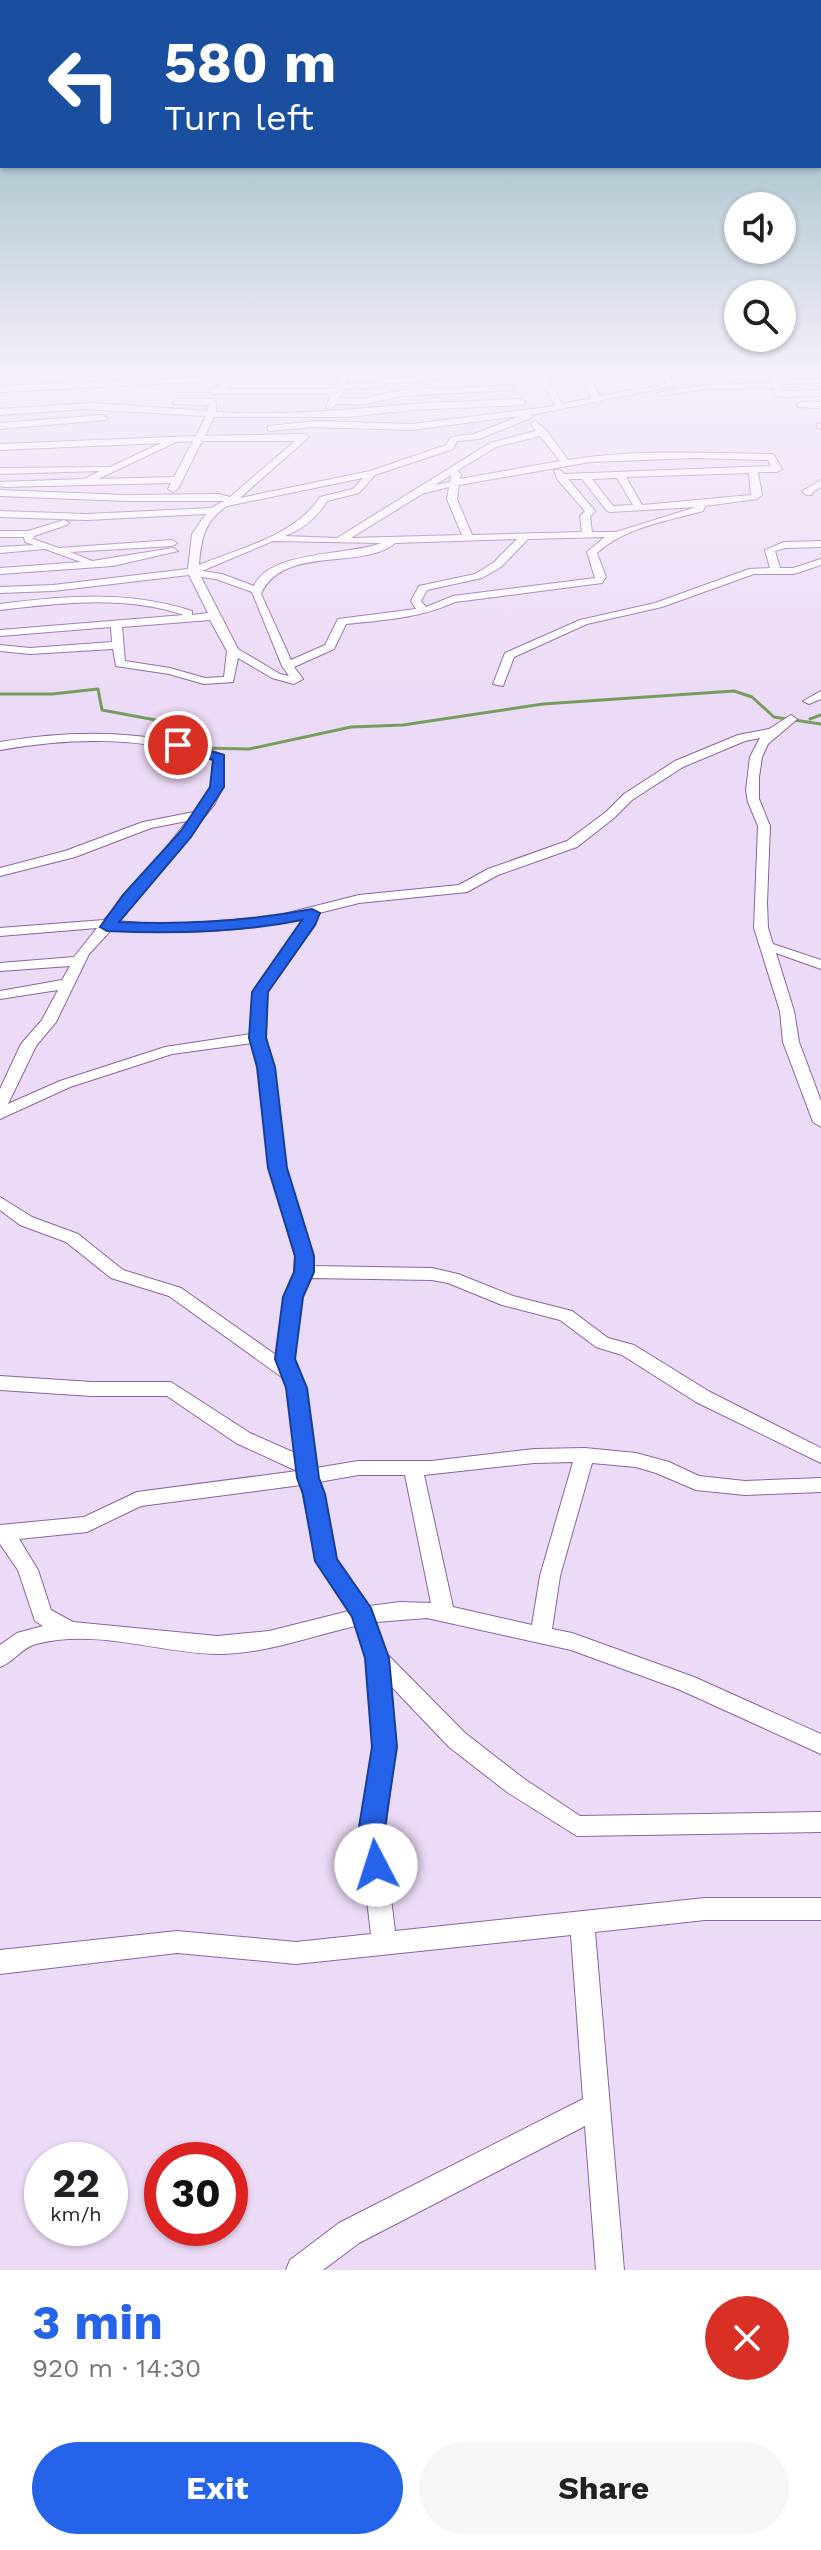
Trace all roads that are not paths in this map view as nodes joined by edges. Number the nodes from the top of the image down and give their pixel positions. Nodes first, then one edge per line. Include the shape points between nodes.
1 (84, 478) edge
2 (93, 478) edge
3 (259, 478) edge
4 (348, 478) edge
5 (368, 478) edge
6 (443, 478) edge
7 (456, 478) edge
8 (494, 478) edge
9 (567, 478) edge
10 (586, 478) edge
11 (622, 478) edge
12 (754, 478) edge
13 (177, 480) joint
14 (82, 483) junction
15 (456, 483) junction
16 (821, 483) edge
17 (0, 484) edge
18 (422, 491) junction
19 (821, 492) edge
20 (0, 493) edge
21 (56, 496) junction
22 (171, 498) junction
23 (234, 501) junction
24 (701, 504) junction
25 (639, 508) junction
26 (208, 512) junction
27 (0, 514) edge
28 (23, 515) junction
29 (87, 517) junction
30 (0, 534) edge
31 (29, 534) junction
32 (615, 534) junction
33 (527, 535) junction
34 (587, 535) junction
35 (468, 537) junction
36 (267, 538) junction
37 (398, 538) junction
38 (313, 539) junction
39 (340, 541) junction
40 (821, 544) edge
41 (173, 547) junction
42 (50, 548) junction
43 (0, 550) edge
44 (309, 559) junction
45 (821, 562) edge
46 (96, 565) junction
47 (776, 570) junction
48 (0, 571) edge
49 (794, 571) junction
50 (193, 572) junction
51 (821, 572) edge
52 (175, 573) junction
53 (0, 590) edge
54 (255, 590) junction
55 (31, 603) junction
56 (0, 607) edge
57 (423, 611) junction
58 (215, 616) junction
59 (190, 618) junction
60 (116, 623) junction
61 (33, 629) junction
62 (0, 633) edge
63 (118, 645) junction
64 (0, 648) edge
65 (39, 650) junction
66 (233, 651) junction
67 (288, 666) junction
68 (499, 684) dead end
69 (821, 694) edge
70 (809, 701) dead end
71 (791, 719) dead end
72 (773, 732) junction
73 (0, 746) edge
74 (198, 815) junction
75 (0, 872) edge
76 (312, 913) junction
77 (107, 927) junction
78 (0, 932) edge
79 (767, 948) junction
80 (78, 961) junction
81 (821, 965) edge
82 (0, 967) edge
83 (67, 984) junction
84 (0, 995) edge
85 (258, 1038) junction
86 (0, 1105) edge
87 (0, 1114) edge
88 (821, 1122) edge
89 (0, 1202) edge
90 (304, 1272) junction
91 (292, 1375) junction
92 (0, 1383) edge
93 (585, 1455) junction
94 (821, 1456) edge
95 (413, 1469) junction
96 (307, 1472) junction
97 (821, 1485) edge
98 (0, 1533) edge
99 (444, 1613) junction
100 (363, 1614) junction
101 (75, 1633) junction
102 (541, 1635) junction
103 (0, 1658) edge
104 (377, 1658) junction
105 (821, 1744) edge
106 (821, 1822) edge
107 (821, 1909) edge
108 (582, 1921) junction
109 (384, 1943) junction
110 (0, 1962) edge
111 (597, 2106) junction
112 (300, 2270) edge
113 (610, 2270) edge

1 - 14 street
2 - 14 street
3 - 23 street
4 - 23 street
5 - 36 street via 356,491 323,499 302,524
6 - 18 street
7 - 15 street
8 - 15 street
9 - 34 street via 590,511 585,516
10 - 25 street via 610,509
11 - 25 street
12 - 24 street via 756,496
13 - 14 street
13 - 22 street
14 - 17 street
14 - 21 street
15 - 18 street
15 - 35 street via 452,499
16 - 19 street via 807,492
18 - 39 street
20 - 21 street
21 - 22 street
21 - 28 street
22 - 23 street
23 - 26 street
24 - 25 street
24 - 32 street via 700,509
26 - 29 street
26 - 41 street via 176,526
26 - 50 street via 197,534
27 - 28 street
28 - 29 street
29 - 31 street
30 - 31 street
31 - 42 street via 31,542
32 - 34 street
32 - 57 street via 592,552 598,581 453,599
33 - 34 street
33 - 35 street
33 - 57 street via 478,576 423,588 416,601
35 - 37 street
36 - 38 street
36 - 50 street
37 - 39 street
37 - 44 street via 372,550
38 - 39 street
38 - 44 street
40 - 47 street via 770,550
41 - 42 street
41 - 46 street
41 - 52 street
42 - 43 street
42 - 46 street
44 - 54 street via 274,572
45 - 49 street
46 - 48 street
47 - 49 street
47 - 68 street via 753,571 658,605 570,628 509,655
49 - 51 street
50 - 52 street
50 - 54 street
50 - 58 street
52 - 53 street
54 - 67 street
55 - 56 street
55 - 59 street via 143,602 186,612
55 - 61 street
57 - 67 street via 342,621 330,647
58 - 59 street
58 - 66 street
59 - 60 street
60 - 61 street
60 - 63 street
61 - 62 street
61 - 65 street
63 - 65 street
63 - 66 street via 123,666 219,682 229,680
64 - 65 street
66 - 67 street via 276,676 297,680
69 - 70 street
71 - 72 street
72 - 76 street via 742,738 679,764 628,797 572,844 469,886 359,899
72 - 79 street via 756,750 752,796 764,820 760,916
73 - 74 street via 94,734 178,745 218,757 217,787
74 - 75 street via 148,825 70,854
74 - 77 street
76 - 77 street via 163,929
76 - 85 street via 260,992
77 - 78 street
77 - 80 street
79 - 81 street via 785,949
79 - 88 street via 791,1042
80 - 82 street
80 - 83 street
83 - 84 street
83 - 86 street via 49,1022 29,1044
85 - 87 street via 170,1050 65,1084
85 - 90 street via 277,1168 303,1249
89 - 91 street via 26,1221 72,1238 117,1274 175,1292
90 - 91 street via 293,1297 285,1350
90 - 94 street via 441,1275 508,1301 557,1312 602,1343 628,1350 703,1397
91 - 96 street
92 - 96 street via 171,1389 243,1438
93 - 95 street
93 - 97 street via 651,1463 696,1483 754,1488
93 - 102 street via 552,1564
95 - 96 street
95 - 99 street
96 - 98 street via 137,1499 87,1524
96 - 100 street via 326,1561
98 - 101 street via 31,1572 42,1615
99 - 100 street via 405,1609
99 - 102 street
100 - 101 street via 241,1644
100 - 104 street
101 - 103 street via 28,1638
102 - 105 street via 686,1683
104 - 106 street via 457,1740 577,1826
104 - 109 street via 384,1747 372,1842
107 - 108 street via 705,1909
108 - 109 street
108 - 111 street
109 - 110 street via 296,1953 177,1942
111 - 112 street via 349,2233
111 - 113 street

